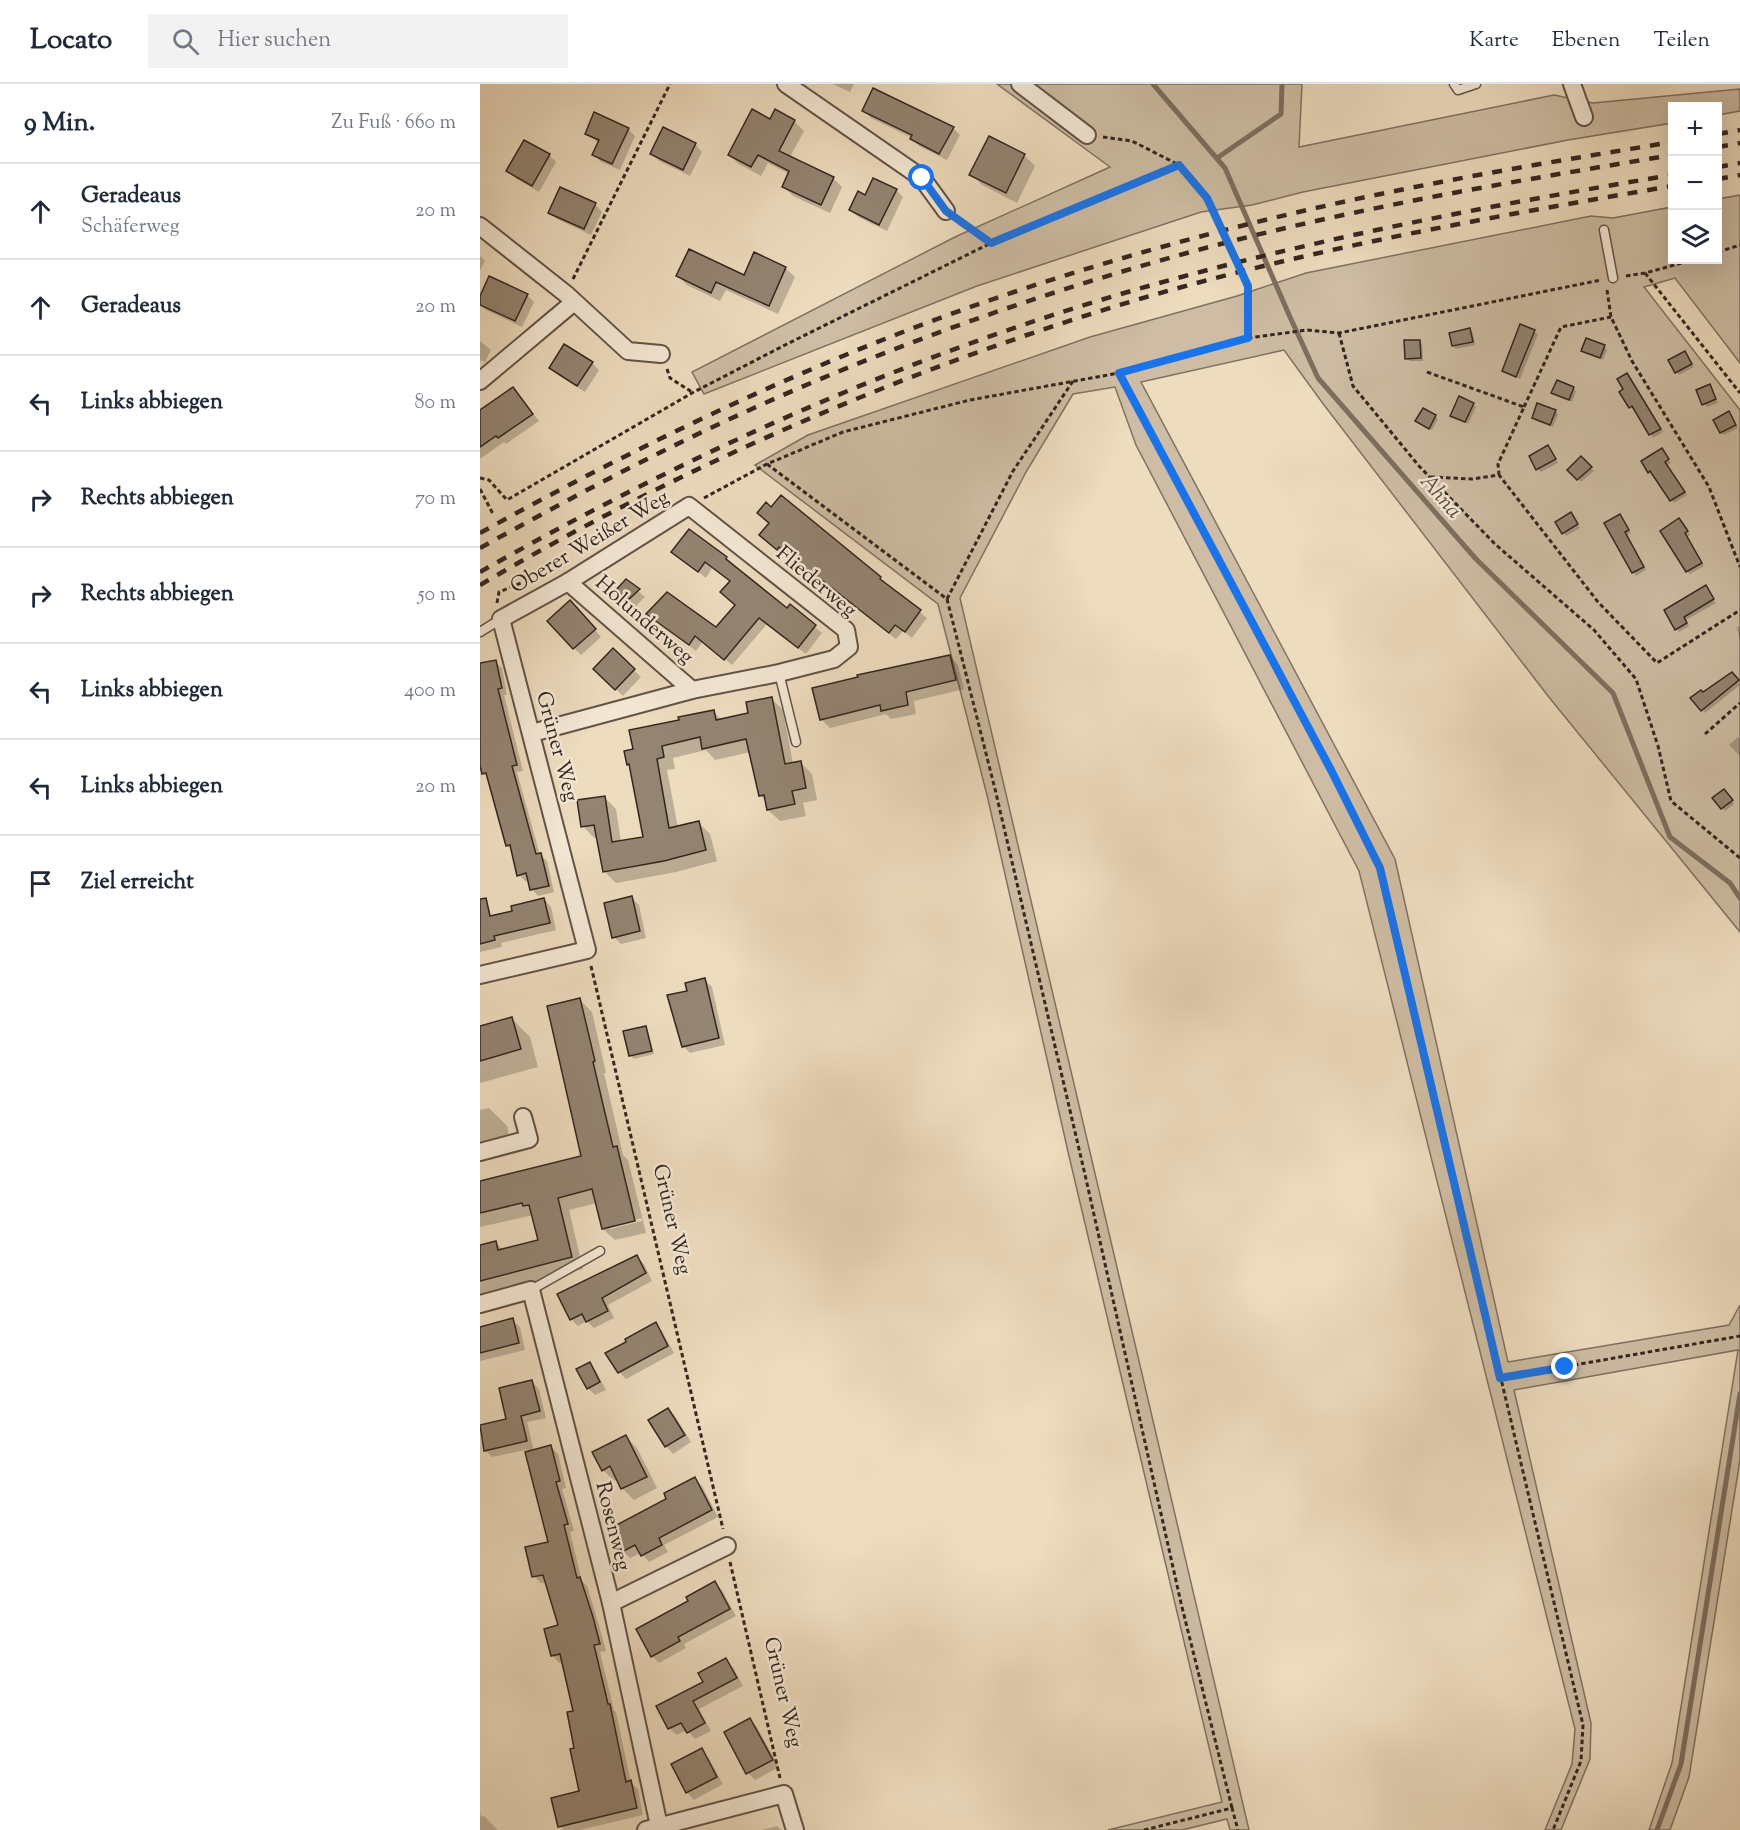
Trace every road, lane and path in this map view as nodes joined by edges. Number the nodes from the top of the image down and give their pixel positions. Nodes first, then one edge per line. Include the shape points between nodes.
1 (670, 84) edge
2 (786, 84) edge
3 (1020, 84) edge
4 (1454, 84) edge
5 (1476, 84) edge
6 (1572, 84) edge
7 (1584, 117) dead end
8 (1087, 135) joint
9 (1179, 165) junction
10 (946, 211) joint
11 (480, 226) edge
12 (1604, 230) dead end
13 (991, 243) junction
14 (1740, 245) edge
15 (1722, 251) edge
16 (1678, 264) edge
17 (1645, 273) junction
18 (1613, 278) junction
19 (570, 298) junction
20 (1608, 298) dead end
21 (1611, 317) junction
22 (1339, 333) junction
23 (1248, 338) junction
24 (661, 354) joint
25 (1427, 372) dead end
26 (1119, 373) junction
27 (480, 381) edge
28 (1073, 381) junction
29 (692, 393) junction
30 (1740, 393) edge
31 (1524, 407) junction
32 (767, 464) junction
33 (1499, 475) junction
34 (1429, 477) junction
35 (480, 478) edge
36 (480, 489) edge
37 (689, 506) junction
38 (493, 514) dead end
39 (1740, 567) edge
40 (568, 582) junction
41 (521, 583) dead end
42 (499, 592) dead end
43 (947, 599) junction
44 (1740, 610) edge
45 (501, 619) junction
46 (480, 632) edge
47 (779, 673) junction
48 (692, 690) junction
49 (1740, 702) edge
50 (532, 733) junction
51 (1705, 734) dead end
52 (796, 742) dead end
53 (1740, 858) edge
54 (587, 950) junction
55 (480, 975) edge
56 (523, 1117) dead end
57 (480, 1152) edge
58 (600, 1251) dead end
59 (531, 1290) junction
60 (480, 1304) edge
61 (1740, 1336) edge
62 (1500, 1378) junction
63 (727, 1546) junction
64 (611, 1604) junction
65 (784, 1794) junction
66 (1232, 1808) junction
67 (652, 1828) edge
68 (795, 1830) edge
69 (1144, 1830) edge
70 (1238, 1830) edge
71 (1553, 1830) edge

1 - 19 path
2 - 10 street via 922,178
3 - 8 street
4 - 5 lane via 1458,90
6 - 7 street
8 - 9 path via 1132,141
9 - 13 path
9 - 23 path via 1207,198 1248,286
10 - 13 path
11 - 19 street
12 - 18 lane
13 - 29 path
14 - 15 path
16 - 17 path
17 - 18 path
17 - 30 path
18 - 22 path
19 - 24 street via 627,351
19 - 27 street
20 - 21 path
21 - 31 path via 1561,327
21 - 39 path via 1632,361 1709,487
22 - 23 path via 1307,330
22 - 34 path via 1353,386
23 - 26 path
24 - 29 path via 670,378
25 - 31 path
26 - 28 path
26 - 62 path via 1380,868
28 - 32 path via 970,400 843,432
28 - 43 path via 1013,471
29 - 35 path via 507,500 489,480
31 - 33 path via 1498,464
32 - 37 path
32 - 43 path
33 - 34 path via 1472,479
33 - 44 path via 1598,602 1657,663
34 - 53 path via 1495,544 1594,630 1636,679 1671,801
36 - 38 path
37 - 40 street, Oberer Weißer Weg
37 - 47 street, Fliederweg via 846,630 849,647 834,659
40 - 45 street, Oberer Weißer Weg
40 - 48 street, Holunderweg
41 - 42 path
43 - 66 path via 995,789 1181,1603
45 - 46 lane, Oberer Weißer Weg
45 - 50 street, Grüner Weg
47 - 48 street, Fliederweg
47 - 52 lane
48 - 50 street, Fliederweg
49 - 51 path
50 - 54 street, Grüner Weg
54 - 55 street
54 - 63 path, Grüner Weg
56 - 57 street via 529,1139
58 - 59 lane
59 - 60 street
59 - 64 street, Rosenweg
61 - 62 path
62 - 71 path via 1583,1725 1581,1761
63 - 64 street
63 - 65 path, Grüner Weg
64 - 67 street, Rosenweg
65 - 67 street
65 - 68 street
66 - 69 path
66 - 70 path

